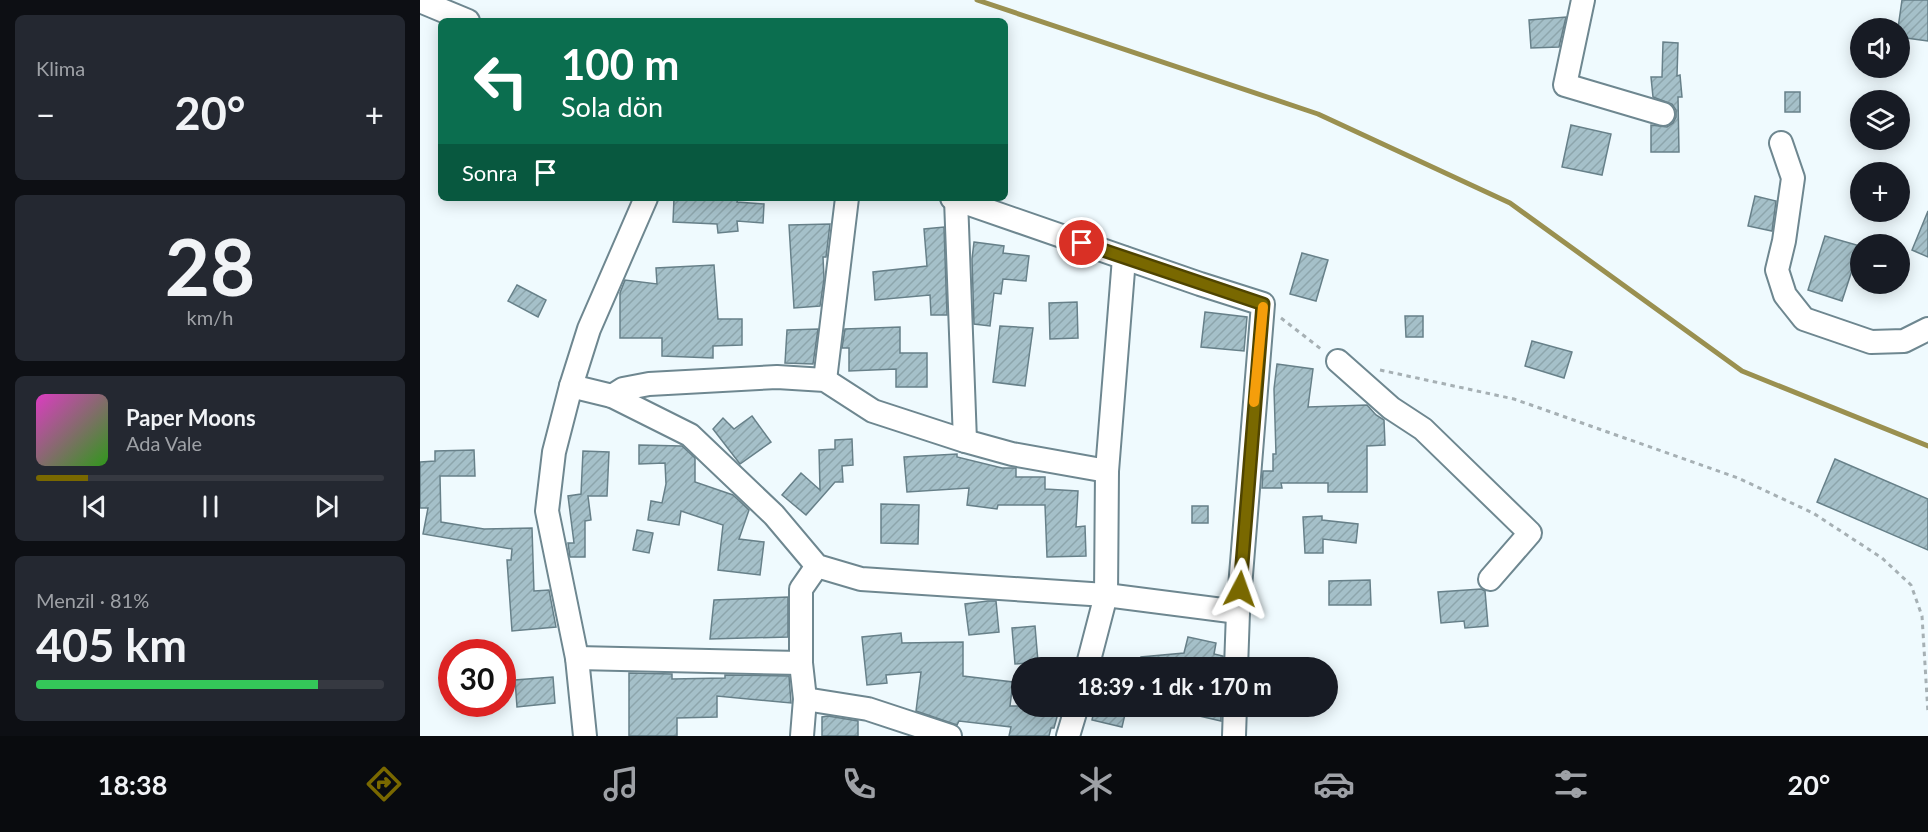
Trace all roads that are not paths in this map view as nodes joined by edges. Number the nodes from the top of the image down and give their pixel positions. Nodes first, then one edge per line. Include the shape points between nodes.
1 (1583, 0) edge
2 (420, 1) edge
3 (461, 18) edge
4 (1663, 114) dead end
5 (1781, 143) dead end
6 (645, 201) edge
7 (847, 201) edge
8 (954, 201) edge
9 (960, 201) edge
10 (1124, 258) junction
11 (1928, 329) edge
12 (1338, 361) road end
13 (825, 380) junction
14 (571, 386) junction
15 (612, 396) junction
16 (965, 441) junction
17 (1107, 471) junction
18 (817, 566) junction
19 (1490, 579) dead end
20 (1106, 595) junction
21 (1238, 612) junction
22 (1090, 657) edge
23 (1236, 657) edge
24 (577, 658) junction
25 (801, 663) junction
26 (805, 699) junction
27 (1074, 717) edge
28 (1235, 717) edge
29 (585, 736) edge
30 (802, 736) edge
31 (950, 736) edge
32 (1068, 736) edge
33 (1234, 736) edge

1 - 4 street via 1565,85
2 - 3 street
5 - 11 street via 1793,178 1777,270 1785,295 1804,319 1871,342 1904,340
6 - 14 street via 589,329
7 - 13 street
8 - 16 street
9 - 10 street
10 - 17 street
10 - 21 street via 1263,304
12 - 19 street via 1391,408 1423,429 1530,533
13 - 15 street via 777,377 649,384 623,389
13 - 16 street via 873,411
14 - 15 street
14 - 24 street via 554,452 547,511
15 - 18 street via 690,435 774,515
16 - 17 street via 1012,454
17 - 20 street
18 - 20 street via 861,579
18 - 25 street via 801,589
20 - 21 street
20 - 22 street
21 - 23 street
24 - 25 street
24 - 29 street
25 - 26 street
26 - 30 street
26 - 31 street via 868,710
27 - 32 street
28 - 33 street

